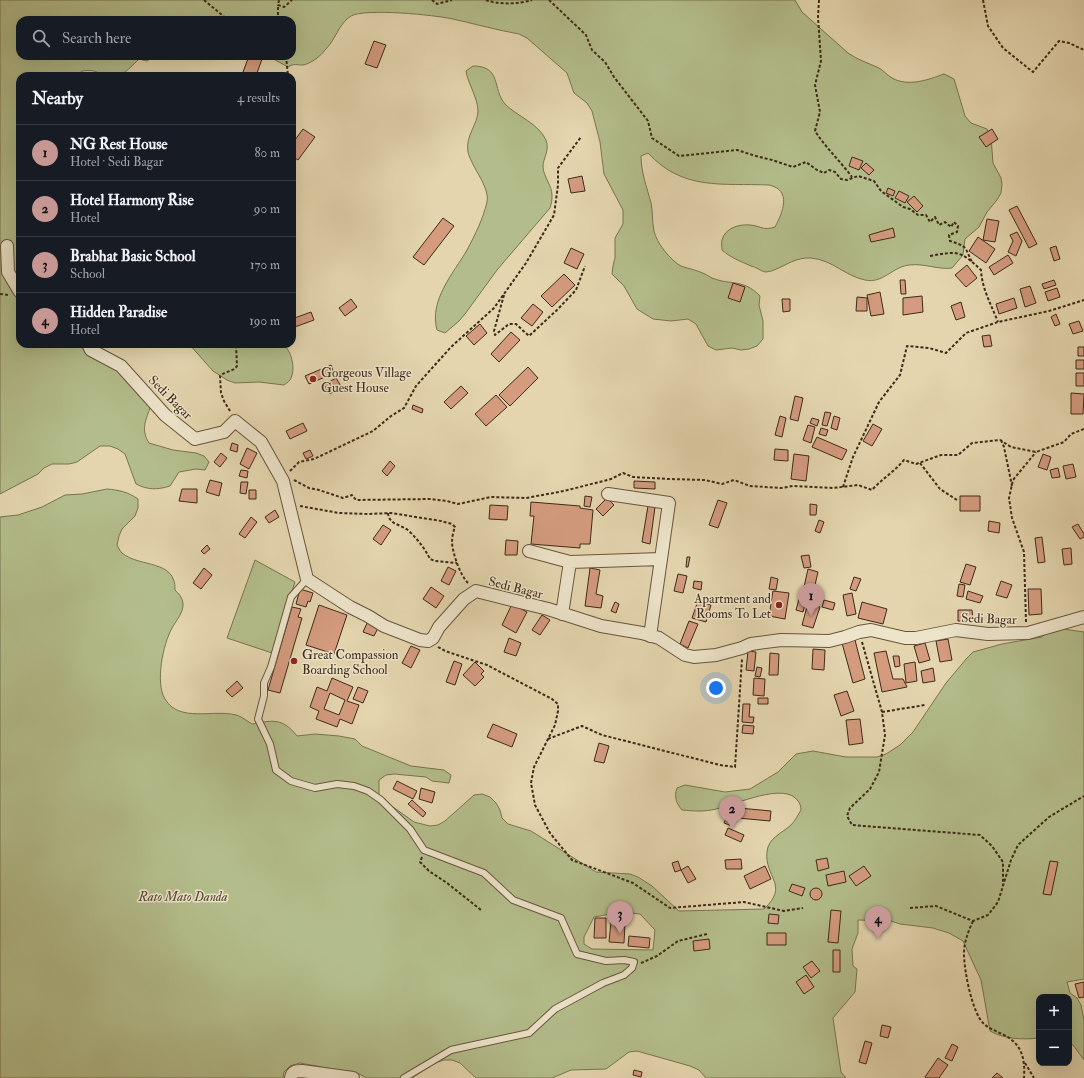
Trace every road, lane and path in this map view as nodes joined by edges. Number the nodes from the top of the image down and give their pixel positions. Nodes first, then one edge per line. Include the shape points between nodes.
1 (204, 0) edge
2 (280, 0) edge
3 (292, 0) edge
4 (432, 0) edge
5 (452, 0) edge
6 (486, 0) edge
7 (532, 0) edge
8 (549, 0) edge
9 (819, 0) edge
10 (983, 0) edge
11 (278, 5) junction
12 (223, 16) edge
13 (278, 16) edge
14 (1084, 50) edge
15 (286, 60) edge
16 (288, 72) edge
17 (580, 137) dead end
18 (852, 177) junction
19 (7, 246) dead end
20 (930, 256) dead end
21 (972, 262) junction
22 (585, 266) dead end
23 (16, 285) edge
24 (505, 294) junction
25 (1084, 300) edge
26 (998, 322) junction
27 (90, 348) edge
28 (236, 348) edge
29 (235, 422) junction
30 (1084, 429) edge
31 (1000, 440) junction
32 (1036, 452) junction
33 (920, 462) junction
34 (284, 472) junction
35 (844, 486) junction
36 (1012, 487) junction
37 (608, 494) dead end
38 (957, 500) dead end
39 (289, 505) junction
40 (388, 513) junction
41 (530, 550) dead end
42 (661, 559) junction
43 (570, 562) junction
44 (457, 563) junction
45 (307, 579) junction
46 (476, 591) junction
47 (562, 614) junction
48 (1084, 617) edge
49 (859, 632) junction
50 (1028, 633) junction
51 (650, 636) junction
52 (428, 641) junction
53 (742, 648) junction
54 (925, 705) dead end
55 (882, 712) junction
56 (547, 739) junction
57 (1084, 796) edge
58 (424, 850) junction
59 (1003, 886) junction
60 (803, 908) dead end
61 (910, 908) dead end
62 (480, 910) dead end
63 (973, 922) junction
64 (707, 934) dead end
65 (634, 962) junction
66 (1025, 1063) junction
67 (291, 1078) edge
68 (353, 1078) edge
69 (404, 1078) edge
70 (1024, 1078) edge
71 (1034, 1078) edge

1 - 12 path
2 - 11 path
3 - 11 path via 284,7
4 - 5 path via 437,4
6 - 7 path via 494,3
8 - 18 path via 586,35 592,50 648,121 652,138 679,156 737,150 793,167 806,162 824,173 829,170 835,172 841,179 847,180
9 - 18 path via 821,61 815,85 820,112 815,131
10 - 14 path via 988,26 1003,48 1033,72 1060,41
11 - 13 path
15 - 16 path
17 - 24 path via 558,168 554,215
18 - 21 path via 858,176 874,181 887,196 918,215 926,215 930,222 935,217 939,225 946,222 951,227 954,222 958,226 957,232 949,236 950,241 966,248
19 - 23 street via 8,272
20 - 21 path via 954,252
21 - 26 path via 981,270 981,282
22 - 24 path via 576,290 529,336 516,324 509,324 495,335
24 - 34 path via 416,386 404,408 373,431 314,459 299,462
25 - 26 path via 1049,312
26 - 35 path via 966,333 946,353 907,346 900,376 879,402 853,457
27 - 29 street, Sedi Bagar via 121,366 165,415 195,439 224,432
28 - 29 path via 237,366 220,376 221,393
29 - 34 street via 262,442
30 - 32 path via 1071,434 1064,442
31 - 32 path via 1011,447
31 - 33 path via 972,443 958,455 941,455
31 - 36 path via 1004,447
32 - 36 path via 1014,480
33 - 35 path via 916,464 904,460 872,490 858,485
33 - 38 path via 940,489
34 - 35 path via 309,488 343,498 352,495 356,500 430,499 458,504 491,497 540,496 611,479 623,473 633,476 706,480 722,484 734,480 750,486 782,488
34 - 39 street via 283,481
36 - 50 path via 1009,498 1012,518 1024,552 1025,618
37 - 42 street via 669,503
39 - 40 path via 339,513
39 - 45 street
40 - 44 path via 394,524 407,529 424,546 430,559
40 - 44 path via 452,524 455,527 452,543
41 - 43 street
42 - 43 street
42 - 51 street
43 - 47 street
44 - 46 path via 465,580
45 - 52 street via 384,626
45 - 58 lane via 291,596 264,683 264,696 258,719 270,744 276,770 291,781 315,788 337,784 368,791 381,800 410,829
46 - 47 street, Sedi Bagar
46 - 52 street, Sedi Bagar via 464,599
47 - 51 street, Sedi Bagar via 601,626
48 - 50 street, Sedi Bagar
49 - 50 street, Sedi Bagar via 871,630 906,638 956,630 988,634
49 - 53 street, Sedi Bagar via 830,641 781,640 751,644
49 - 55 path
51 - 53 street, Sedi Bagar via 659,638 694,658
52 - 56 path via 445,651 487,665 552,699 558,704 558,711 555,726
53 - 56 path via 735,767 602,735 582,726
54 - 55 path
55 - 59 path via 885,735 879,772 870,789 850,808 847,816 852,825 980,835 992,846 1002,862
56 - 60 path via 534,767 531,783 535,805 550,833 572,860 633,883 670,908 744,902 784,911
57 - 59 path via 1049,817 1018,845
58 - 62 path via 420,862
58 - 65 lane via 484,873 513,900 560,918 577,954 606,961
59 - 63 path via 998,902 988,915
61 - 63 path via 936,906
63 - 66 path via 966,936 964,954 976,1014 984,1024 1018,1045
64 - 65 path via 678,941 657,956 638,964
65 - 69 lane via 632,968 624,975 603,983 555,1009 529,1033 451,1050
66 - 70 path
66 - 71 path
67 - 68 street via 294,1072 302,1071

